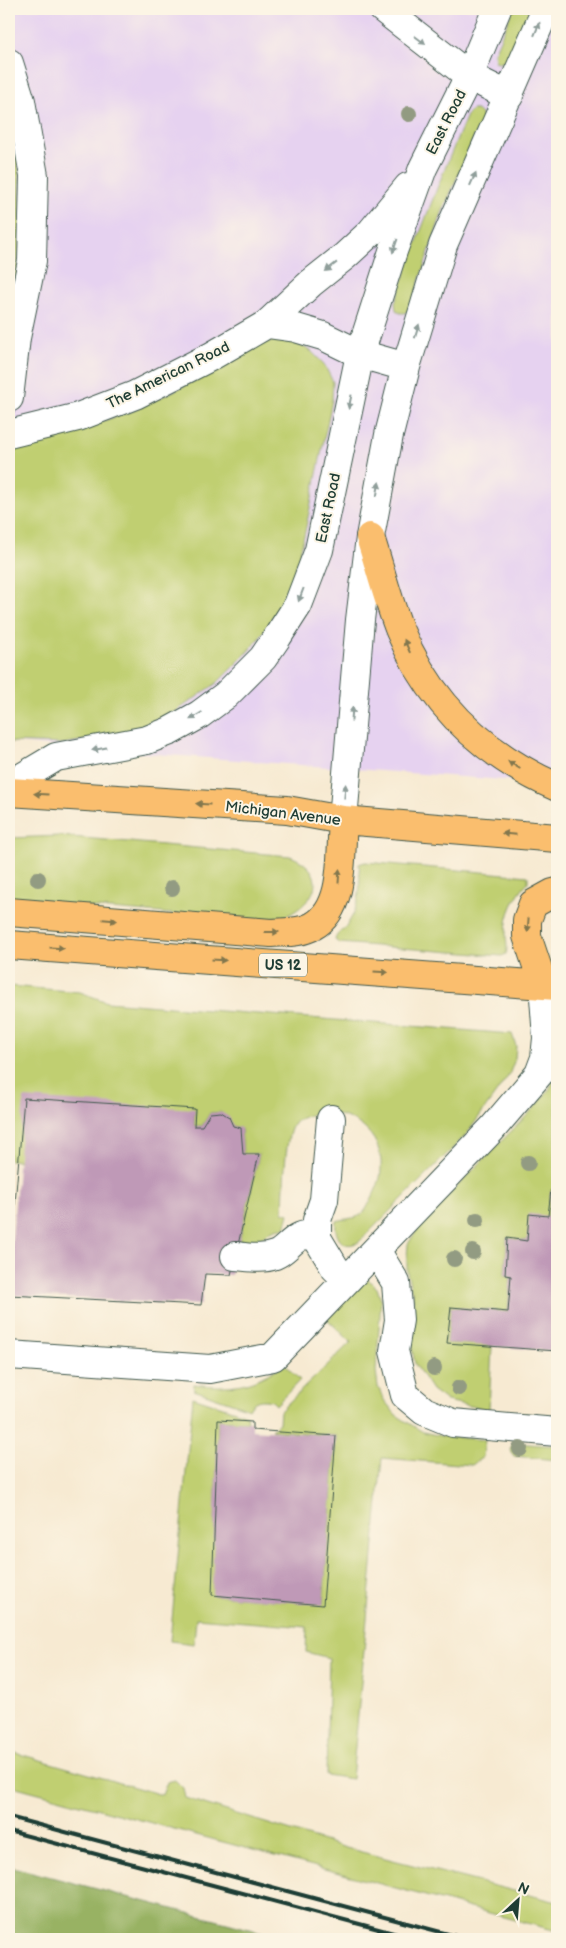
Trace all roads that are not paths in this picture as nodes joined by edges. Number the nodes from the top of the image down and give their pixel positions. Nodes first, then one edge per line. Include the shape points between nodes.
1 (383, 9) edge
2 (497, 9) edge
3 (546, 9) edge
4 (9, 63) edge
5 (469, 76) junction
6 (509, 96) junction
7 (423, 168) junction
8 (267, 324) junction
9 (360, 354) junction
10 (406, 367) junction
11 (9, 398) edge
12 (9, 434) edge
13 (370, 537) junction
14 (9, 785) edge
15 (557, 786) edge
16 (9, 792) edge
17 (343, 820) junction
18 (557, 838) edge
19 (557, 892) edge
20 (9, 912) edge
21 (9, 945) edge
22 (550, 985) edge
23 (332, 1119) dead end
24 (317, 1238) junction
25 (376, 1250) junction
26 (235, 1256) dead end
27 (347, 1280) junction
28 (9, 1355) edge
29 (557, 1432) edge

1 -> 5 street, East Road
2 - 5 street, East Road
6 -> 3 street
4 - 11 street via 21,101 34,176 32,261 16,338
5 - 6 street, East Road
5 - 7 street, East Road
10 -> 6 street via 444,245
7 -> 8 street, The American Road via 371,232
7 -> 9 street, East Road
8 - 9 street via 323,336
8 - 12 street, The American Road via 135,395 78,417
9 - 10 street
9 -> 14 street, East Road via 319,550 298,604 263,658 226,695 170,731 147,740 56,757
13 -> 10 street
15 -> 13 main road via 529,774 495,752 465,728 437,697 399,629
17 -> 13 street
17 -> 16 main road, Michigan Avenue via 287,810
18 -> 17 main road, Michigan Avenue
20 -> 17 main road via 272,933 294,932 322,920 336,899
19 -> 22 main road via 533,904 527,920 527,936
21 -> 22 main road, US 12
22 - 25 street via 548,1038 539,1074 492,1129
23 - 24 street
24 - 26 street via 305,1235 277,1254 259,1259
24 - 27 street via 335,1268
25 - 27 street
25 - 29 street via 396,1283 399,1320 394,1351 405,1395 424,1411 453,1423
27 - 28 street via 272,1357 210,1369

